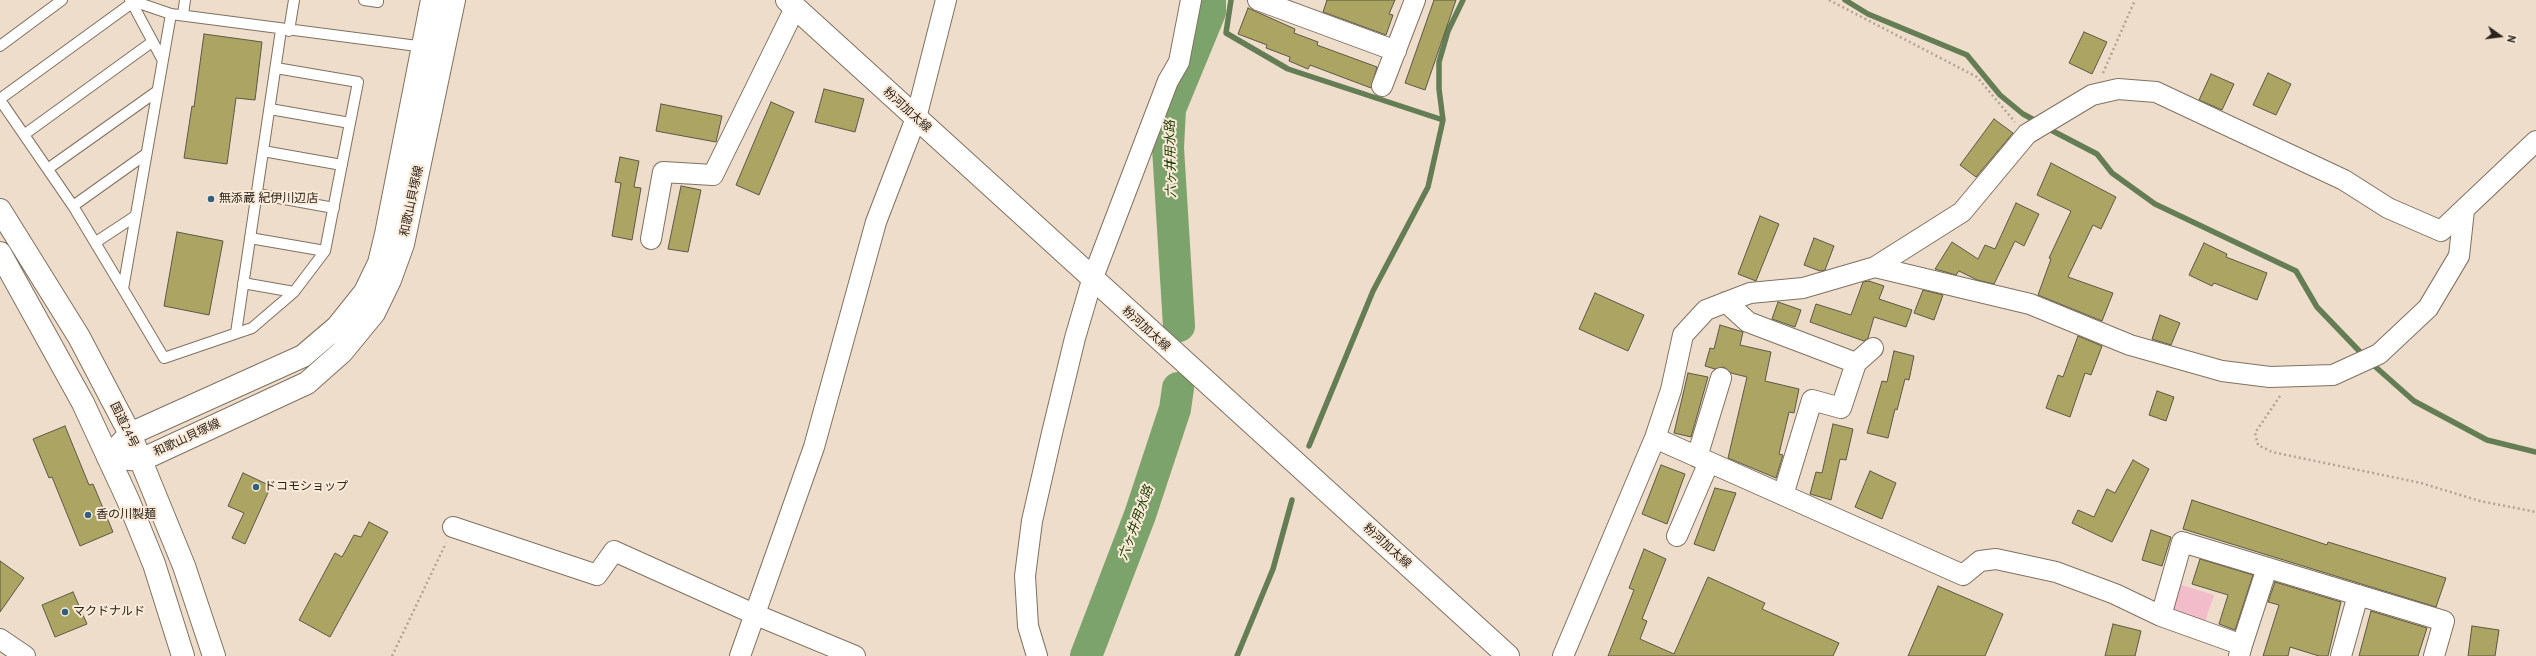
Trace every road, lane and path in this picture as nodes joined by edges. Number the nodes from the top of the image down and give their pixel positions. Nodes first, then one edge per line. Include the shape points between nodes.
1 (62, 0) edge
2 (185, 0) edge
3 (294, 0) edge
4 (364, 0) edge
5 (378, 0) edge
6 (432, 0) edge
7 (454, 0) edge
8 (946, 0) edge
9 (1191, 0) edge
10 (1258, 0) edge
11 (1415, 0) edge
12 (1829, 0) edge
13 (2135, 0) edge
14 (131, 1) edge
15 (791, 4) edge
16 (1297, 7) edge
17 (171, 14) junction
18 (183, 15) junction
19 (285, 30) junction
20 (152, 42) junction
21 (0, 46) edge
22 (433, 48) junction
23 (1396, 52) junction
24 (162, 59) junction
25 (276, 68) junction
26 (1382, 86) dead end
27 (156, 92) junction
28 (2092, 95) junction
29 (0, 100) edge
30 (270, 109) junction
31 (916, 118) junction
32 (350, 123) junction
33 (25, 134) junction
34 (2027, 134) junction
35 (2536, 141) edge
36 (263, 151) junction
37 (146, 154) junction
38 (342, 165) junction
39 (49, 168) junction
40 (257, 194) junction
41 (73, 206) junction
42 (334, 208) junction
43 (0, 210) edge
44 (2464, 210) junction
45 (134, 217) junction
46 (250, 238) junction
47 (651, 239) dead end
48 (96, 242) junction
49 (325, 251) junction
50 (0, 252) edge
51 (1875, 267) junction
52 (1092, 280) junction
53 (243, 283) junction
54 (123, 288) junction
55 (294, 292) junction
56 (1726, 302) junction
57 (236, 333) junction
58 (1873, 348) dead end
59 (1856, 363) junction
60 (2292, 377) junction
61 (1721, 378) dead end
62 (130, 434) junction
63 (1655, 438) junction
64 (108, 457) junction
65 (141, 460) junction
66 (1703, 460) junction
67 (1782, 495) junction
68 (2536, 512) edge
69 (453, 527) joint
70 (1677, 536) dead end
71 (2267, 568) junction
72 (2358, 595) junction
73 (754, 614) junction
74 (2161, 616) junction
75 (0, 639) edge
76 (2240, 651) edge
77 (25, 656) edge
78 (183, 656) edge
79 (214, 656) edge
80 (392, 656) edge
81 (740, 656) edge
82 (855, 656) edge
83 (1037, 656) edge
84 (1508, 656) edge
85 (1563, 656) edge
86 (2341, 656) edge
87 (2434, 656) edge

1 - 21 lane
2 - 18 lane
3 - 19 lane
4 - 5 lane
6 - 22 main road, 和歌山貝塚線
7 - 22 main road, 和歌山貝塚線
8 - 31 street
9 - 52 street via 1179,62 1168,81
10 - 16 street
11 - 23 street
12 - 34 path via 1977,77 2010,118
13 - 28 path via 2112,56
14 - 17 lane
14 - 20 lane
14 - 29 lane
15 - 31 main road, 粉河加太線
15 - 47 street via 713,175 664,172
16 - 23 street
17 - 18 lane
17 - 24 lane
18 - 19 lane
19 - 22 lane
19 - 25 lane
20 - 24 lane
20 - 33 lane
22 - 62 main road, 和歌山貝塚線 via 379,263 365,292 337,327 303,356
22 - 65 main road, 和歌山貝塚線 via 403,244 374,313 342,352 307,383
23 - 26 street
24 - 27 lane
25 - 30 lane
25 - 32 lane via 358,82
27 - 37 lane
27 - 39 lane
28 - 34 street
28 - 44 street via 2118,89 2156,92 2344,180 2388,208 2441,231
29 - 33 lane
30 - 32 lane
30 - 36 lane
31 - 52 main road, 粉河加太線
31 - 73 street via 876,222 814,447
32 - 38 lane
33 - 39 lane
34 - 51 street via 1962,212
35 - 44 street
36 - 38 lane
36 - 40 lane
37 - 41 lane
37 - 45 lane
38 - 42 lane
39 - 41 lane
40 - 42 lane
40 - 46 lane
41 - 48 lane
42 - 49 lane
43 - 62 main road, 国道24号 via 79,337
44 - 60 street via 2459,256 2428,308 2379,354 2333,375
45 - 48 lane
45 - 54 lane
46 - 49 lane
46 - 53 lane
48 - 54 lane
49 - 55 lane
50 - 64 main road via 83,403
51 - 56 street via 1803,288 1750,293
51 - 60 street via 2030,304 2130,345 2222,371 2270,378
52 - 83 street via 1075,338 1032,521 1025,576 1026,605 1028,626
52 - 84 main road, 粉河加太線
53 - 55 lane
53 - 57 lane
54 - 57 lane via 164,358
55 - 57 lane via 252,328
56 - 59 street via 1748,322
56 - 63 street via 1706,310 1683,335 1671,390
58 - 59 street
59 - 67 street via 1841,408 1812,400
60 - 68 path via 2255,434 2258,444 2272,452 2421,483 2480,501
61 - 66 street
62 - 64 main road, 和歌山貝塚線
62 - 65 main road, 国道24号
63 - 66 street
63 - 85 street
64 - 65 main road, 和歌山貝塚線
64 - 78 main road via 154,564
65 - 79 main road, 国道24号 via 184,566
66 - 67 street
66 - 70 street
67 - 74 street via 1963,575 1980,561 1996,559 2056,572 2115,594
69 - 73 street via 597,575 614,551
69 - 80 path
71 - 72 street
71 - 74 street via 2182,542
71 - 76 street
72 - 86 street
72 - 87 street via 2444,621
73 - 81 street
73 - 82 street
74 - 76 street
75 - 77 street

